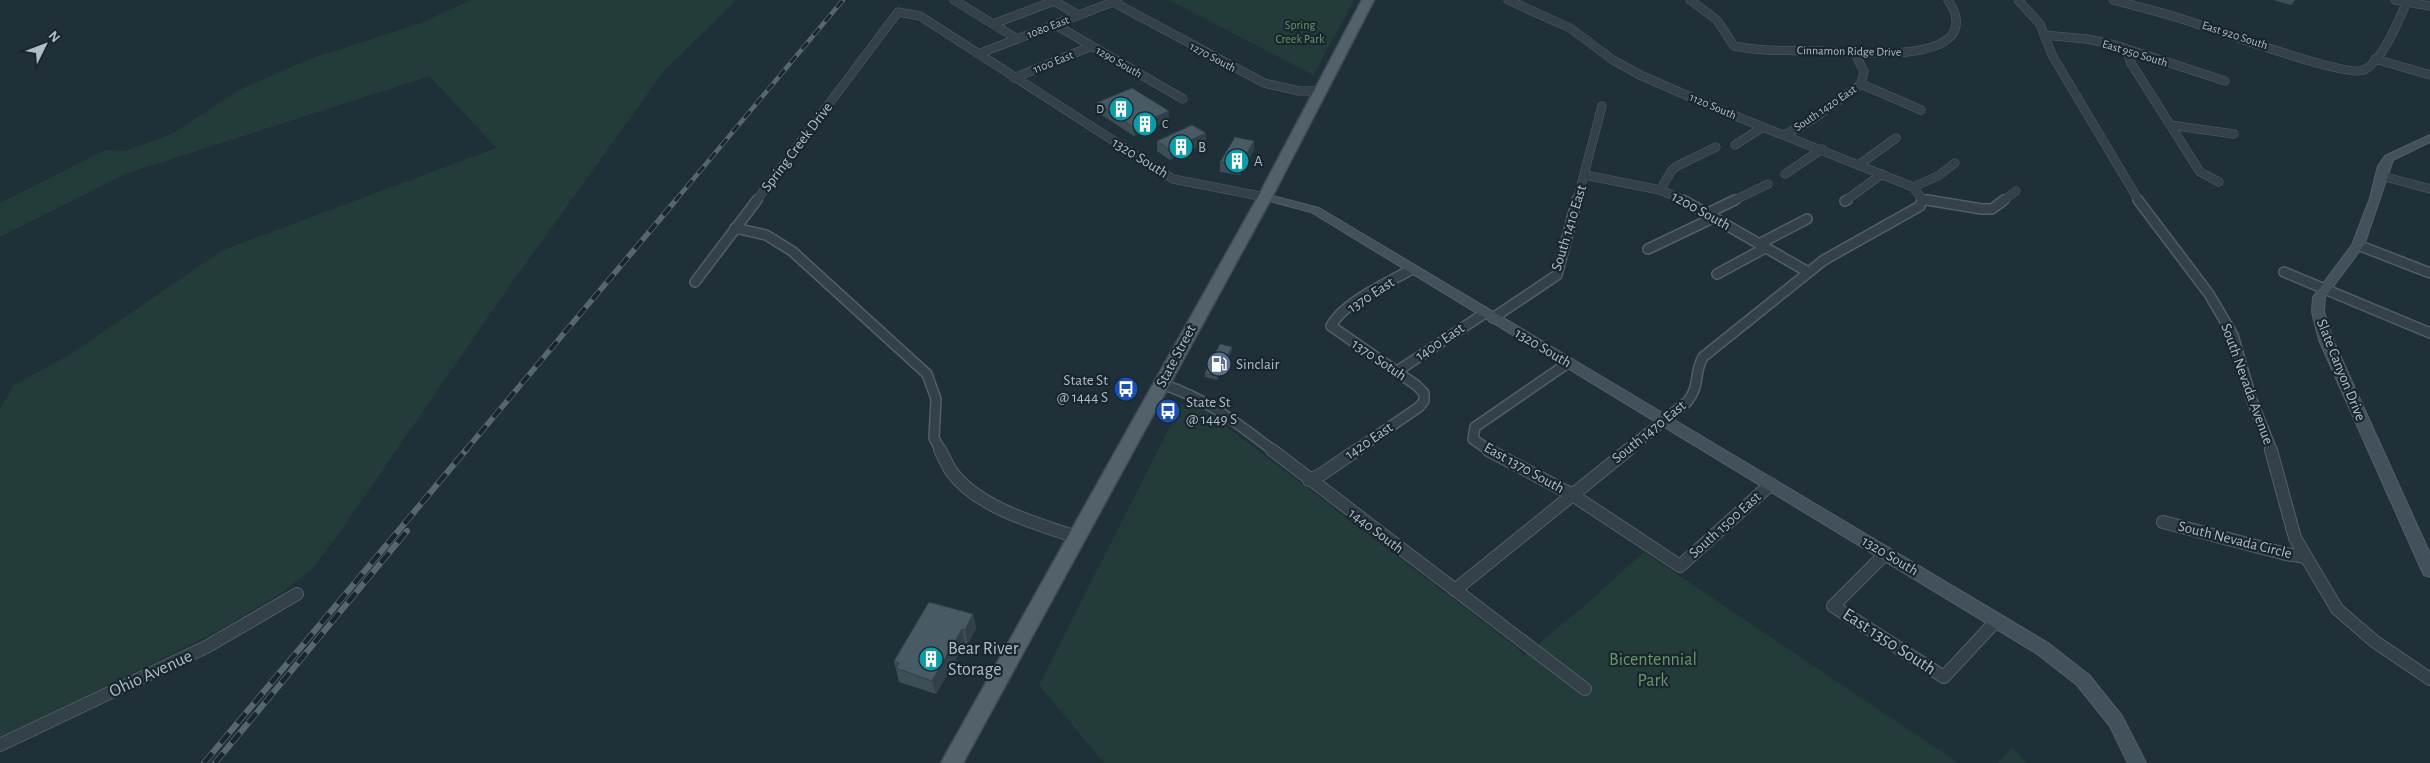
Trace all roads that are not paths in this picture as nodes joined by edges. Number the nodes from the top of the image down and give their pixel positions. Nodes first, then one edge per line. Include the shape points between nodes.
1 (954, 0) edge
2 (1368, 0) edge
3 (1508, 0) edge
4 (1690, 0) edge
5 (1948, 0) edge
6 (2018, 0) edge
7 (2113, 0) edge
8 (2395, 0) edge
9 (1115, 1) edge
10 (2406, 4) junction
11 (2430, 6) edge
12 (898, 12) joint
13 (1078, 15) junction
14 (992, 24) junction
15 (1054, 24) junction
16 (2044, 35) junction
17 (1017, 39) junction
18 (1092, 46) junction
19 (2126, 49) junction
20 (1855, 52) junction
21 (978, 54) junction
22 (2374, 59) junction
23 (2430, 75) edge
24 (1014, 78) junction
25 (2225, 80) dead end
26 (1861, 84) junction
27 (1320, 91) junction
28 (1184, 99) dead end
29 (1602, 106) dead end
30 (1921, 110) dead end
31 (2170, 125) junction
32 (1764, 127) junction
33 (2234, 134) dead end
34 (1785, 135) junction
35 (1896, 138) dead end
36 (2430, 138) edge
37 (1735, 145) dead end
38 (1716, 147) dead end
39 (1822, 149) junction
40 (1955, 163) dead end
41 (1860, 164) junction
42 (1785, 174) dead end
43 (1882, 174) junction
44 (1585, 175) junction
45 (2382, 176) junction
46 (2219, 182) dead end
47 (1768, 184) dead end
48 (1913, 187) junction
49 (2430, 189) edge
50 (1660, 190) junction
51 (2016, 191) dead end
52 (1265, 197) junction
53 (1922, 199) junction
54 (1844, 202) dead end
55 (1712, 216) junction
56 (1807, 219) dead end
57 (735, 228) junction
58 (2358, 245) junction
59 (1762, 246) junction
60 (1648, 249) dead end
61 (1412, 269) junction
62 (1808, 272) junction
63 (2284, 272) dead end
64 (2430, 273) edge
65 (1717, 274) dead end
66 (695, 282) dead end
67 (2324, 289) junction
68 (1489, 315) junction
69 (1331, 323) joint
70 (2430, 333) edge
71 (1568, 363) junction
72 (1396, 372) junction
73 (1162, 384) junction
74 (1425, 398) joint
75 (1664, 420) junction
76 (1309, 480) junction
77 (1771, 484) junction
78 (1571, 494) junction
79 (2163, 522) dead end
80 (1076, 536) junction
81 (1886, 553) junction
82 (2306, 557) junction
83 (1680, 566) joint
84 (2430, 571) edge
85 (1455, 590) junction
86 (297, 594) dead end
87 (1997, 620) junction
88 (2430, 679) edge
89 (1585, 689) dead end
90 (0, 745) edge
91 (952, 763) edge
92 (2137, 763) edge

1 - 14 street
2 - 27 main road, State Street
3 - 32 street, 1120 South via 1570,28 1613,60 1640,75
4 - 20 street, Cinnamon Ridge Drive via 1717,20 1734,46 1758,50
5 - 20 street, Cinnamon Ridge Drive via 1957,12 1957,24 1951,36 1937,44 1891,54
6 - 16 street, South Nevada Avenue via 2040,24
7 - 22 street, East 920 South via 2356,73 2364,70
8 - 10 street
9 - 13 street, 1080 East
9 - 27 street, 1270 South via 1259,81 1276,87
10 - 11 street
10 - 22 street via 2395,30
12 - 21 street, 1320 South via 920,16
12 - 57 street, Spring Creek Drive
13 - 14 street via 1054,1
13 - 15 street, 1080 East
14 - 17 street
15 - 17 street, 1080 East
15 - 18 street, 1290 South
16 - 19 street, East 950 South via 2087,39
16 - 82 street, South Nevada Avenue via 2052,55 2124,180 2209,294 2233,335 2251,398 2275,462 2295,538
17 - 21 street, 1080 East
18 - 24 street, 1100 East
18 - 28 street, 1290 South
19 - 25 street, East 950 South
19 - 31 street via 2130,63
20 - 26 street, South 1420 East via 1864,67 1865,77
21 - 24 street, 1320 South
22 - 23 street
24 - 52 street, 1320 South via 1173,179
26 - 30 street
26 - 34 street, South 1420 East
27 - 52 main road, State Street
29 - 44 street, South 1410 East
31 - 33 street
31 - 46 street via 2200,172
32 - 34 street, 1120 South
32 - 37 street
34 - 39 street, 1120 South
35 - 41 street
36 - 45 street, Slate Canyon Drive via 2390,158
38 - 50 street via 1672,170
39 - 41 street, 1120 South
39 - 42 street
40 - 48 street via 1938,176
41 - 43 street, 1120 South
43 - 48 street, 1120 South
43 - 54 street
44 - 50 street, 1200 South
44 - 68 street, South 1410 East via 1557,275 1545,285
45 - 49 street
45 - 58 street, Slate Canyon Drive
47 - 55 street
48 - 53 street
50 - 55 street, 1200 South
51 - 53 street via 1992,208 1982,209
52 - 61 street, 1320 South via 1315,210
52 - 73 main road, State Street
53 - 62 street, South 1470 East via 1920,206
55 - 59 street, 1200 South
55 - 60 street
56 - 59 street
57 - 66 street, Spring Creek Drive
57 - 80 street via 766,235 792,250 927,374 936,399 934,438 951,471 971,491 1015,517
58 - 64 street
58 - 67 street, Slate Canyon Drive
59 - 62 street, 1200 South
59 - 65 street
61 - 68 street, 1320 South
61 - 69 street, 1370 East via 1355,303
62 - 75 street, South 1470 East via 1703,357 1696,370 1695,392
63 - 67 street
67 - 70 street
67 - 84 street, Slate Canyon Drive via 2319,297 2318,312 2326,340
68 - 71 street, 1320 South
68 - 72 street, 1400 East
69 - 72 street, 1370 Sotuh via 1334,329
71 - 75 street, 1320 South
71 - 78 street, East 1370 South via 1476,427 1473,439 1496,456
72 - 74 street, 1370 Sotuh via 1421,389
73 - 76 street, 1440 South via 1209,403
73 - 80 main road, State Street
74 - 76 street, 1420 East via 1419,407
75 - 77 street, 1320 South
75 - 78 street, South 1470 East
76 - 85 street, 1440 South
77 - 81 street, 1320 South
77 - 83 street, South 1500 East
78 - 83 street, East 1370 South
78 - 85 street, South 1470 East
79 - 82 street, South Nevada Circle
80 - 91 main road, State Street
81 - 87 street, 1320 South
81 - 87 street, East 1350 South via 1834,606 1944,677
82 - 88 street, South Nevada Avenue via 2337,609 2374,641
85 - 89 street, 1440 South
86 - 90 street, Ohio Avenue via 208,646
87 - 92 street, 1320 South via 2042,648 2082,680 2116,720

